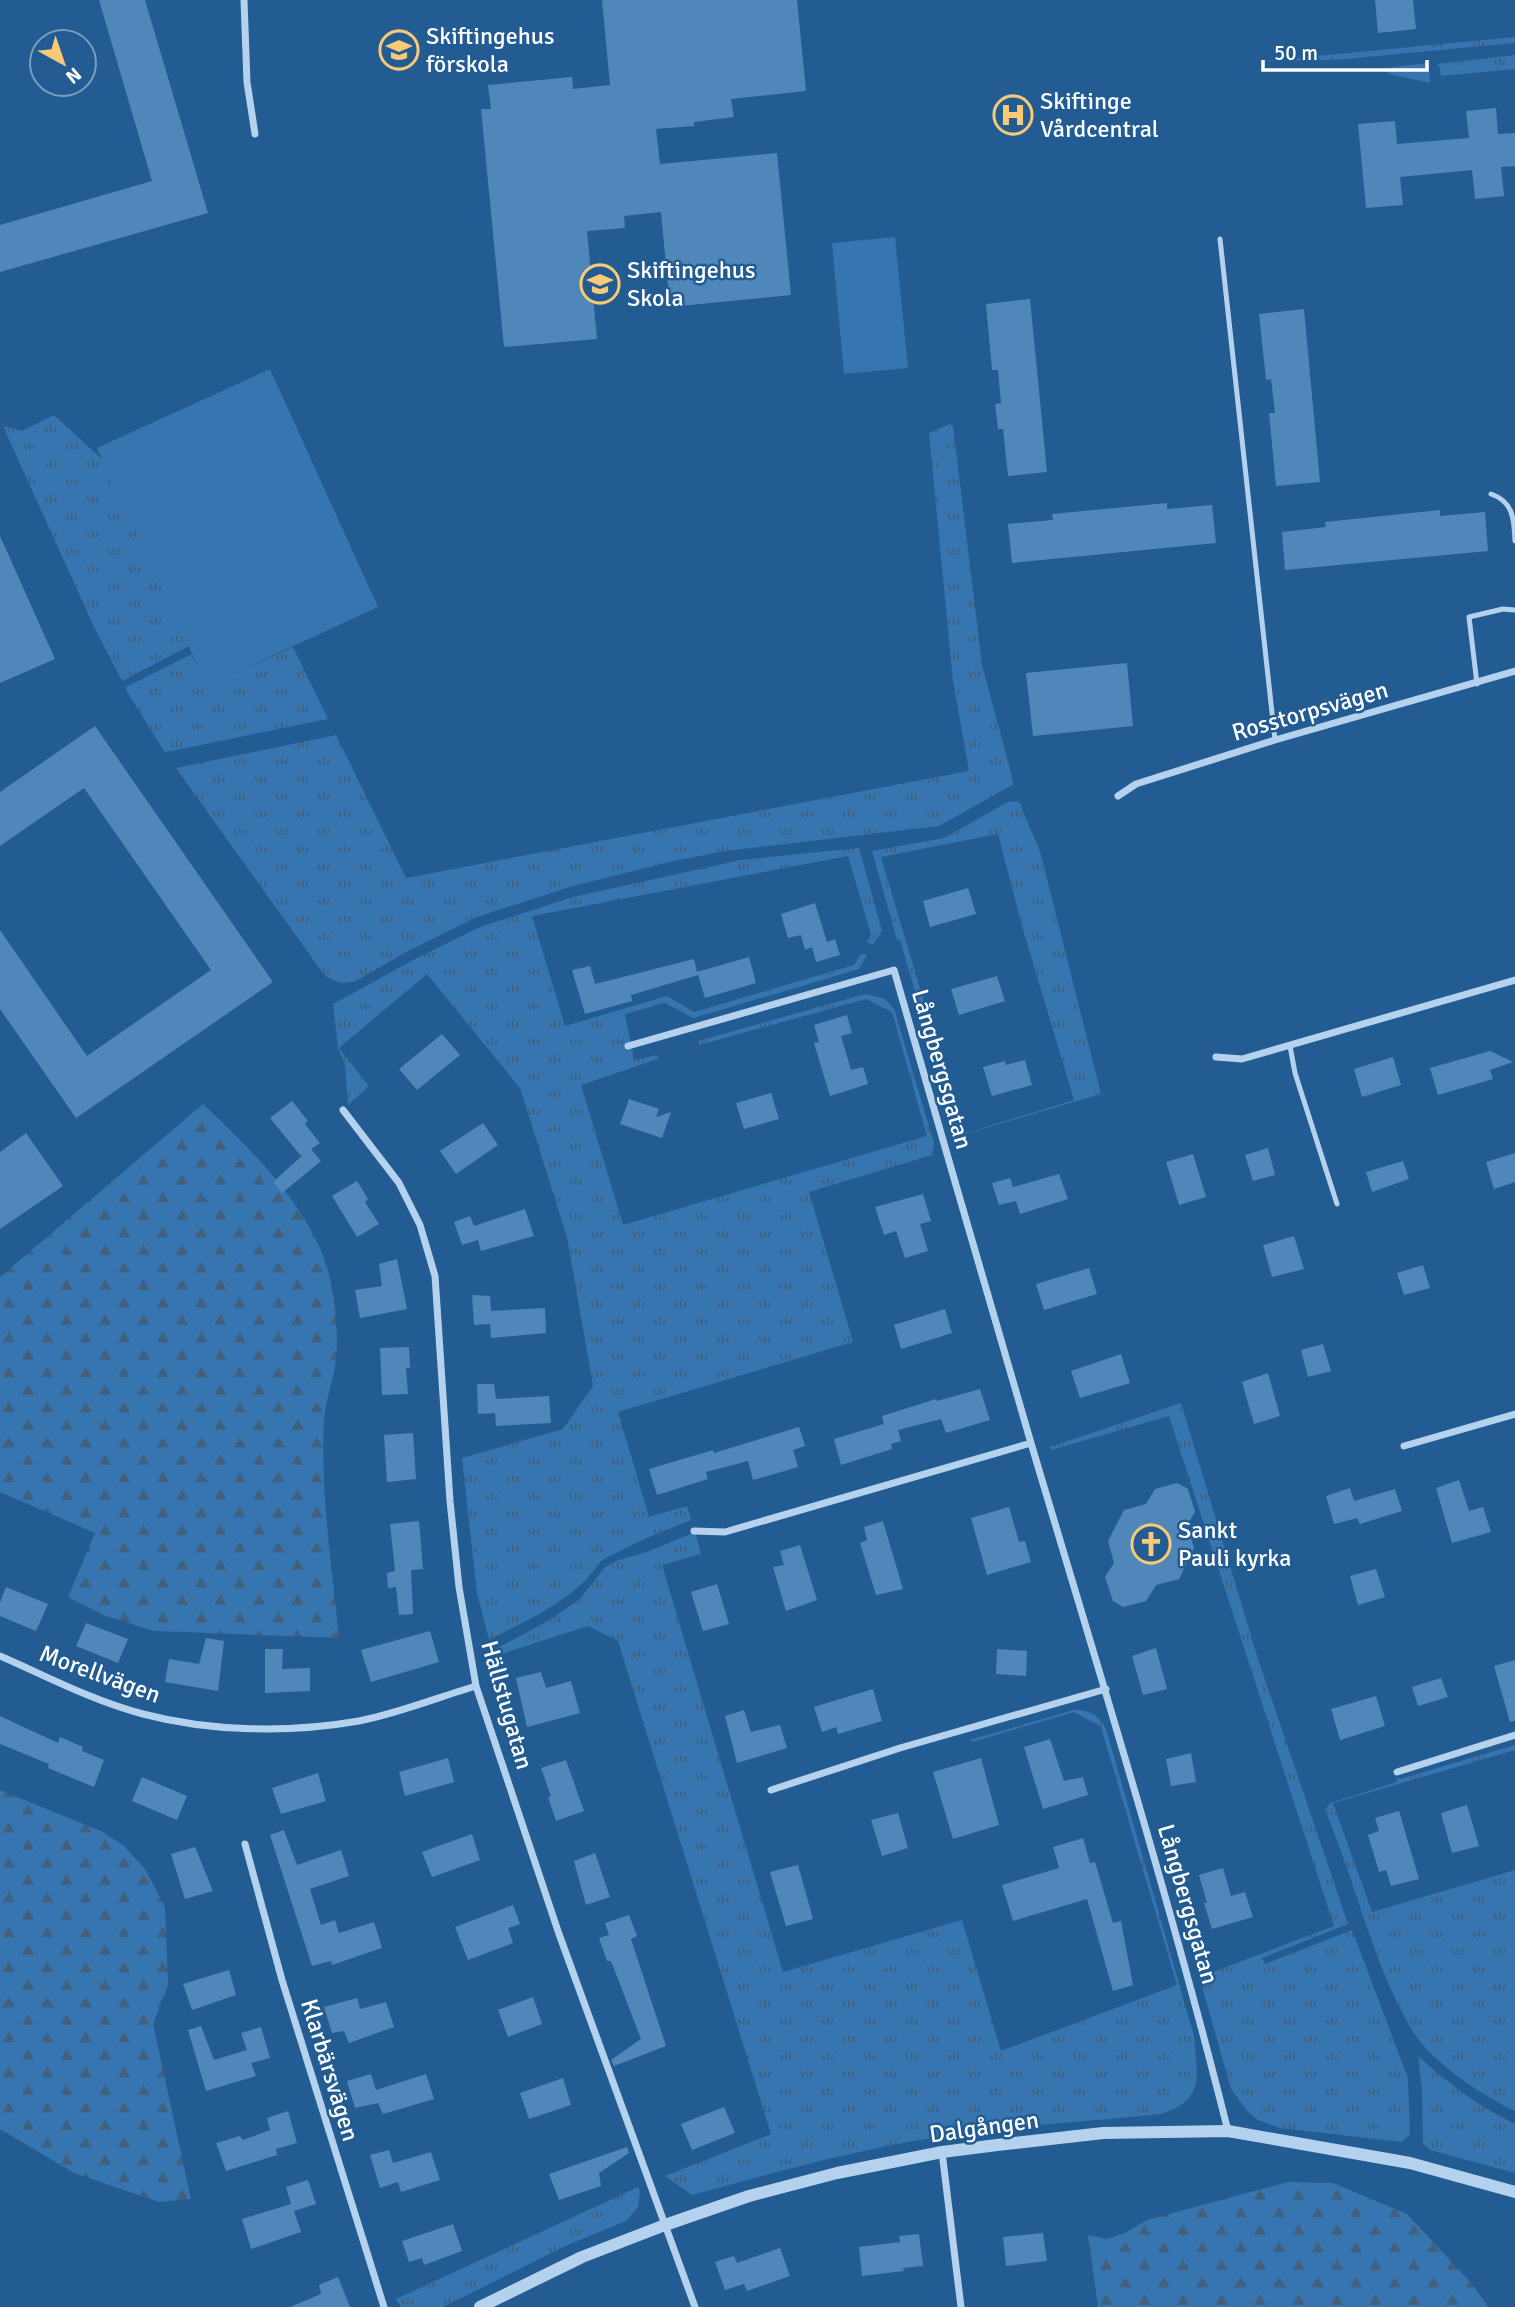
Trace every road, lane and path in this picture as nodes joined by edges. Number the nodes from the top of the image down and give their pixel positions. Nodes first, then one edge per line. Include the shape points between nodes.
1 (244, 0) edge
2 (255, 134) dead end
3 (1220, 239) dead end
4 (1491, 494) dead end
5 (1515, 541) edge
6 (1515, 610) edge
7 (1515, 671) edge
8 (1477, 684) junction
9 (1275, 740) junction
10 (1118, 796) dead end
11 (1515, 980) edge
12 (628, 1046) dead end
13 (1290, 1046) junction
14 (1216, 1057) dead end
15 (343, 1110) dead end
16 (1337, 1204) dead end
17 (1515, 1414) edge
18 (1031, 1443) junction
19 (1404, 1446) dead end
20 (694, 1531) dead end
21 (0, 1656) edge
22 (476, 1686) junction
23 (1106, 1689) junction
24 (1515, 1735) edge
25 (1397, 1772) dead end
26 (771, 1790) dead end
27 (245, 1843) dead end
28 (1228, 2131) junction
29 (942, 2152) junction
30 (1515, 2192) edge
31 (664, 2225) junction
32 (384, 2307) edge
33 (480, 2307) edge
34 (695, 2307) edge
35 (961, 2307) edge

1 - 2 street via 247,82
3 - 9 lane
4 - 5 lane via 1510,507
6 - 8 lane via 1469,617
7 - 8 street, Rosstorpsvägen
8 - 9 street, Rosstorpsvägen
9 - 10 street, Rosstorpsvägen via 1136,784
11 - 13 street
12 - 18 street, Långbergsgatan via 894,970
13 - 14 street via 1242,1059
13 - 16 lane
15 - 22 street, Hällstugatan via 399,1183 420,1225 435,1276 450,1501
17 - 19 street
18 - 20 street via 725,1532
18 - 23 street, Långbergsgatan
21 - 22 street, Morellvägen via 143,1714 215,1727 288,1728 360,1720
22 - 31 street, Hällstugatan
23 - 26 street
23 - 28 street, Långbergsgatan via 1189,1976
24 - 25 street
27 - 32 street, Klarbärsvägen via 286,1993
28 - 29 street, Dalgången via 1103,2133
28 - 30 street, Dalgången via 1410,2163
29 - 31 street, Dalgången via 749,2196
29 - 35 street
31 - 33 street, Dalgången via 582,2257
31 - 34 street, Hällstugatan

